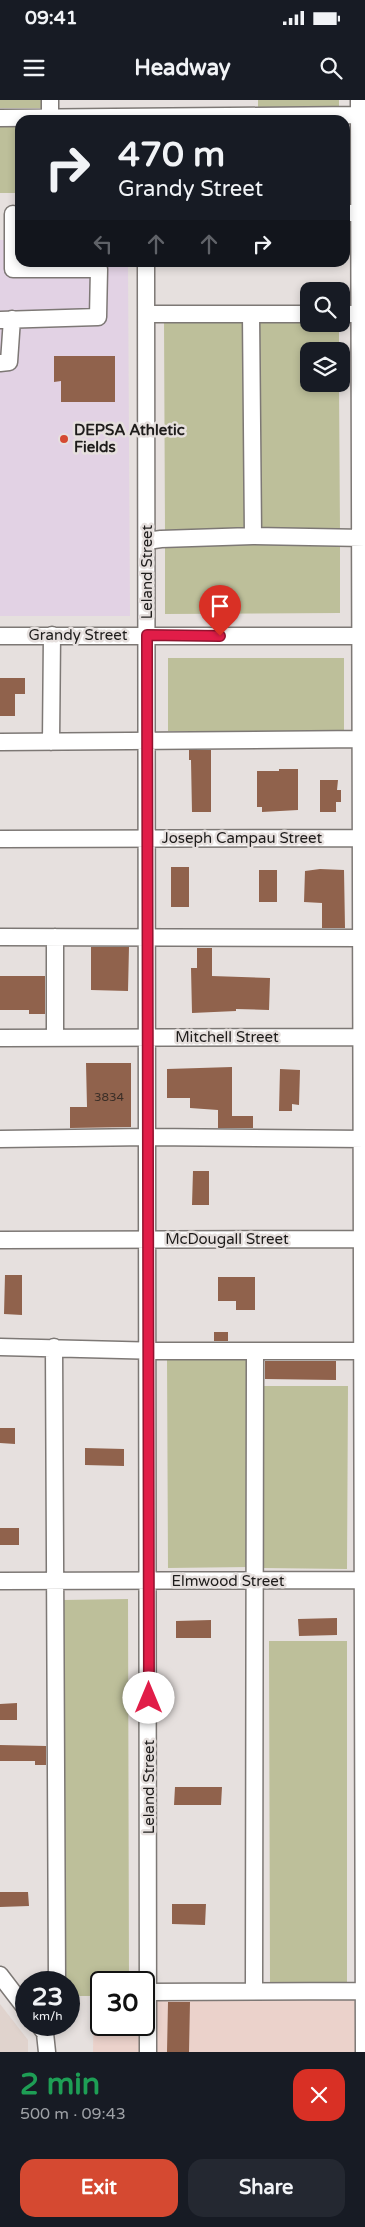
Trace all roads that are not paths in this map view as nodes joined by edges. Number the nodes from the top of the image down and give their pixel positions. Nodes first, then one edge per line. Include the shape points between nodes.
1 (50, 100) edge
2 (359, 107) edge
3 (252, 108) edge
4 (145, 112) edge
5 (50, 115) edge
6 (88, 115) edge
7 (0, 118) edge
8 (15, 118) edge
9 (356, 213) edge
10 (11, 214) edge
11 (146, 267) edge
12 (7, 269) edge
13 (146, 314) junction
14 (251, 314) junction
15 (300, 314) edge
16 (362, 314) edge
17 (6, 319) edge
18 (0, 363) edge
19 (253, 536) junction
20 (362, 538) edge
21 (147, 541) junction
22 (147, 635) junction
23 (0, 636) edge
24 (52, 636) junction
25 (363, 636) edge
26 (363, 739) edge
27 (0, 742) edge
28 (52, 742) junction
29 (148, 742) junction
30 (148, 838) junction
31 (363, 838) edge
32 (0, 839) edge
33 (148, 936) junction
34 (0, 937) edge
35 (55, 937) junction
36 (363, 938) edge
37 (148, 1037) junction
38 (363, 1037) edge
39 (0, 1038) edge
40 (55, 1038) junction
41 (148, 1137) junction
42 (0, 1139) edge
43 (363, 1140) edge
44 (148, 1239) junction
45 (363, 1239) edge
46 (0, 1240) edge
47 (0, 1347) edge
48 (54, 1347) junction
49 (363, 1347) edge
50 (147, 1350) junction
51 (255, 1352) junction
52 (364, 1580) edge
53 (0, 1581) edge
54 (54, 1581) junction
55 (149, 1581) junction
56 (255, 1582) junction
57 (57, 1971) edge
58 (148, 1971) edge
59 (0, 1975) edge
60 (254, 1991) junction
61 (364, 1991) edge
62 (155, 1992) edge
63 (15, 1994) edge
64 (45, 2036) edge
65 (148, 2036) edge
66 (47, 2052) edge
67 (148, 2052) edge
68 (364, 2052) edge

1 - 5 street
2 - 3 street
2 - 9 street
3 - 4 street
4 - 6 street
7 - 8 street
9 - 16 street
10 - 12 street
11 - 13 street, Leland Street
12 - 17 street via 100,269 98,317
13 - 14 street
13 - 21 street, Leland Street
14 - 15 street
14 - 19 street
16 - 20 street
17 - 18 street via 9,362
19 - 20 street
19 - 21 street
20 - 25 street
21 - 22 street, Leland Street
22 - 24 street, Grandy Street
22 - 25 street, Grandy Street
22 - 29 street, Leland Street
23 - 24 street, Grandy Street
24 - 28 street
25 - 26 street
26 - 29 street
26 - 31 street
27 - 28 street
28 - 29 street
29 - 30 street, Leland Street
30 - 31 street, Joseph Campau Street
30 - 32 street, Joseph Campau Street
30 - 33 street, Leland Street
31 - 36 street
33 - 35 street
33 - 36 street
33 - 37 street, Leland Street
34 - 35 street
35 - 40 street
36 - 38 street
37 - 38 street, Mitchell Street
37 - 40 street, Mitchell Street
37 - 41 street, Leland Street
38 - 43 street
39 - 40 street, Mitchell Street
41 - 42 street
41 - 43 street
41 - 44 street, Leland Street
43 - 45 street
44 - 45 street, McDougall Street
44 - 46 street, McDougall Street
44 - 50 street, Leland Street
45 - 49 street
47 - 48 street
48 - 50 street
48 - 54 street
49 - 51 street
49 - 52 street
50 - 51 street
50 - 55 street, Leland Street
51 - 56 street
52 - 56 street, Elmwood Street
52 - 61 street
53 - 54 street, Elmwood Street
54 - 55 street, Elmwood Street
54 - 57 street
55 - 56 street, Elmwood Street
55 - 58 street, Leland Street
56 - 60 street
59 - 63 street
60 - 61 street
60 - 62 street
61 - 68 street
64 - 66 street
65 - 67 street, Leland Street

